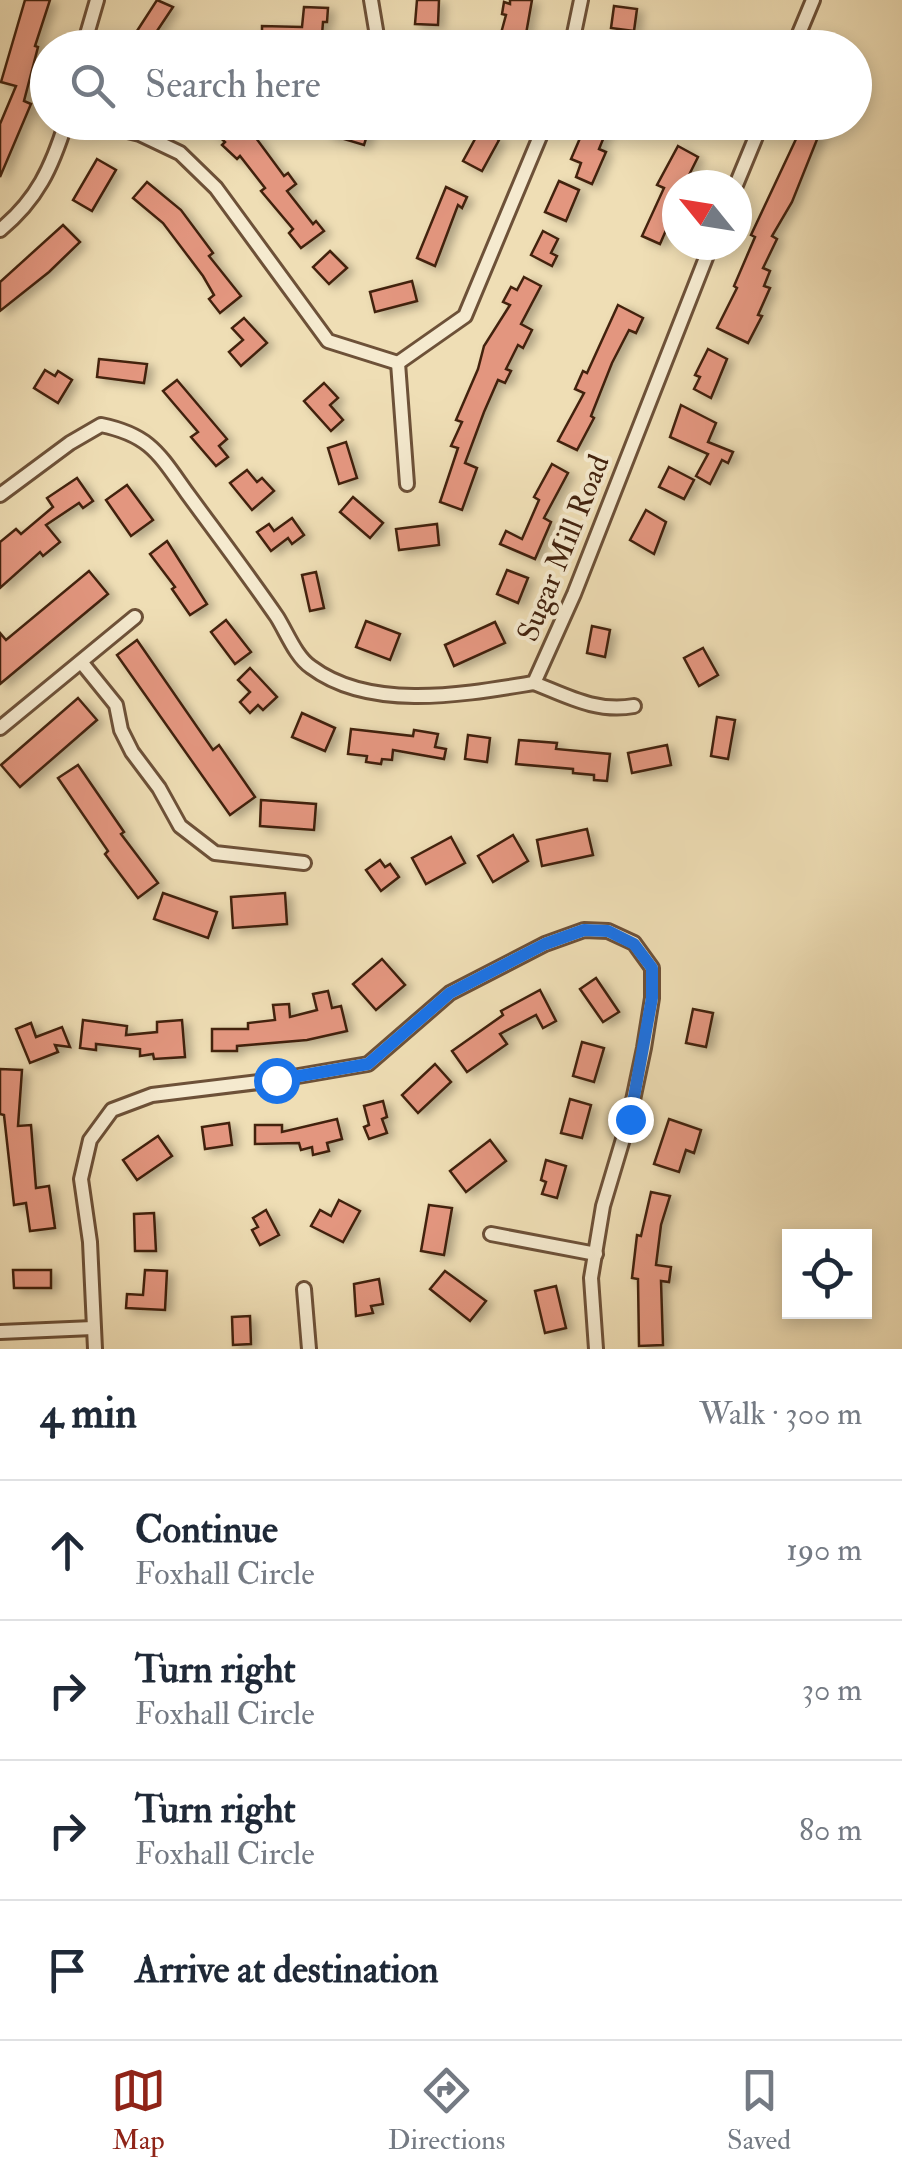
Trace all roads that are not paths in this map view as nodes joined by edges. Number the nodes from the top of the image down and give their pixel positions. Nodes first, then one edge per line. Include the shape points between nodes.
1 (97, 0) edge
2 (372, 0) edge
3 (580, 0) edge
4 (813, 0) edge
5 (89, 30) edge
6 (376, 30) edge
7 (575, 30) edge
8 (800, 30) edge
9 (60, 140) edge
10 (153, 140) edge
11 (539, 140) edge
12 (755, 140) edge
13 (742, 170) edge
14 (0, 230) edge
15 (705, 260) edge
16 (398, 363) junction
17 (407, 484) dead end
18 (0, 494) edge
19 (135, 617) dead end
20 (82, 663) junction
21 (534, 683) junction
22 (634, 706) dead end
23 (0, 728) edge
24 (304, 863) dead end
25 (491, 1234) dead end
26 (596, 1254) junction
27 (304, 1288) dead end
28 (93, 1328) junction
29 (0, 1332) edge
30 (95, 1349) edge
31 (308, 1349) edge
32 (596, 1349) edge

1 - 5 street
2 - 6 street
3 - 7 street
4 - 8 street
9 - 14 street via 50,172
10 - 16 street via 180,153 216,188 328,341
11 - 16 street via 466,316
12 - 13 street
15 - 21 street, Sugar Mill Road
16 - 17 street
18 - 21 street, Sugar Mill Road via 100,426 130,431 164,462 308,665 332,680 365,692 453,696
19 - 20 street
20 - 23 street
20 - 24 street via 116,704 132,752 180,826 215,854
21 - 22 street via 613,710
25 - 26 street
26 - 28 street via 644,1048 652,968 634,944 608,931 584,930 450,993 368,1064 152,1095 112,1110 90,1140 81,1179
26 - 32 street
27 - 31 street
28 - 29 street
28 - 30 street

